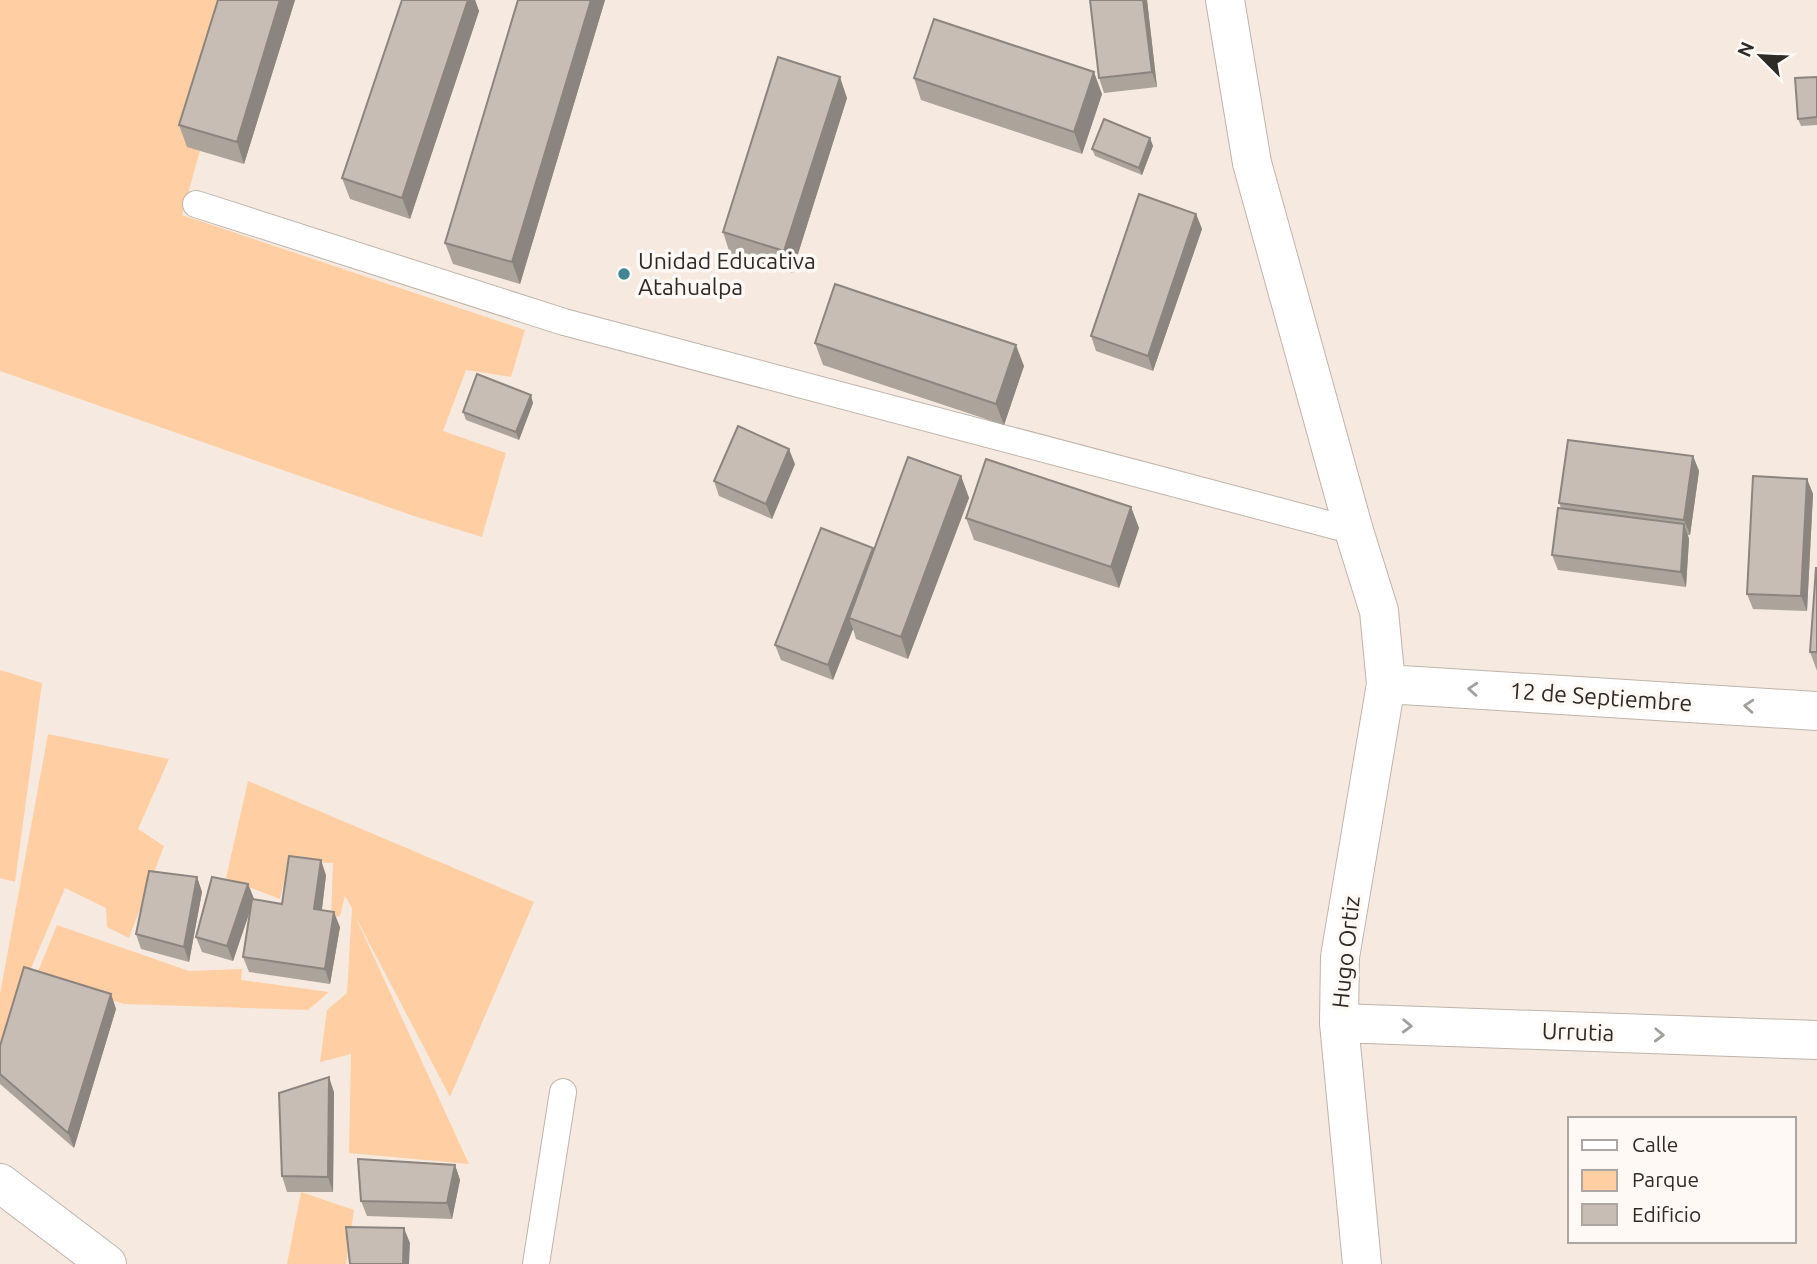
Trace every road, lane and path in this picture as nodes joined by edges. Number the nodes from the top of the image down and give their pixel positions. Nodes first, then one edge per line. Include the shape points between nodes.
1 (1226, 0) edge
2 (196, 204) dead end
3 (1354, 531) junction
4 (1386, 684) junction
5 (1817, 710) edge
6 (1339, 1023) junction
7 (1817, 1040) edge
8 (563, 1092) dead end
9 (0, 1183) edge
10 (107, 1264) edge
11 (536, 1264) edge
12 (1362, 1264) edge

1 - 3 street, Hugo Ortiz via 1252,163
2 - 3 lane via 564,322
3 - 4 street, Hugo Ortiz via 1378,611
5 -> 4 street, 12 de Septiembre
4 - 6 street, Hugo Ortiz via 1340,957
6 -> 7 street, Urrutia
6 - 12 street, Hugo Ortiz
8 - 11 lane
9 - 10 street

